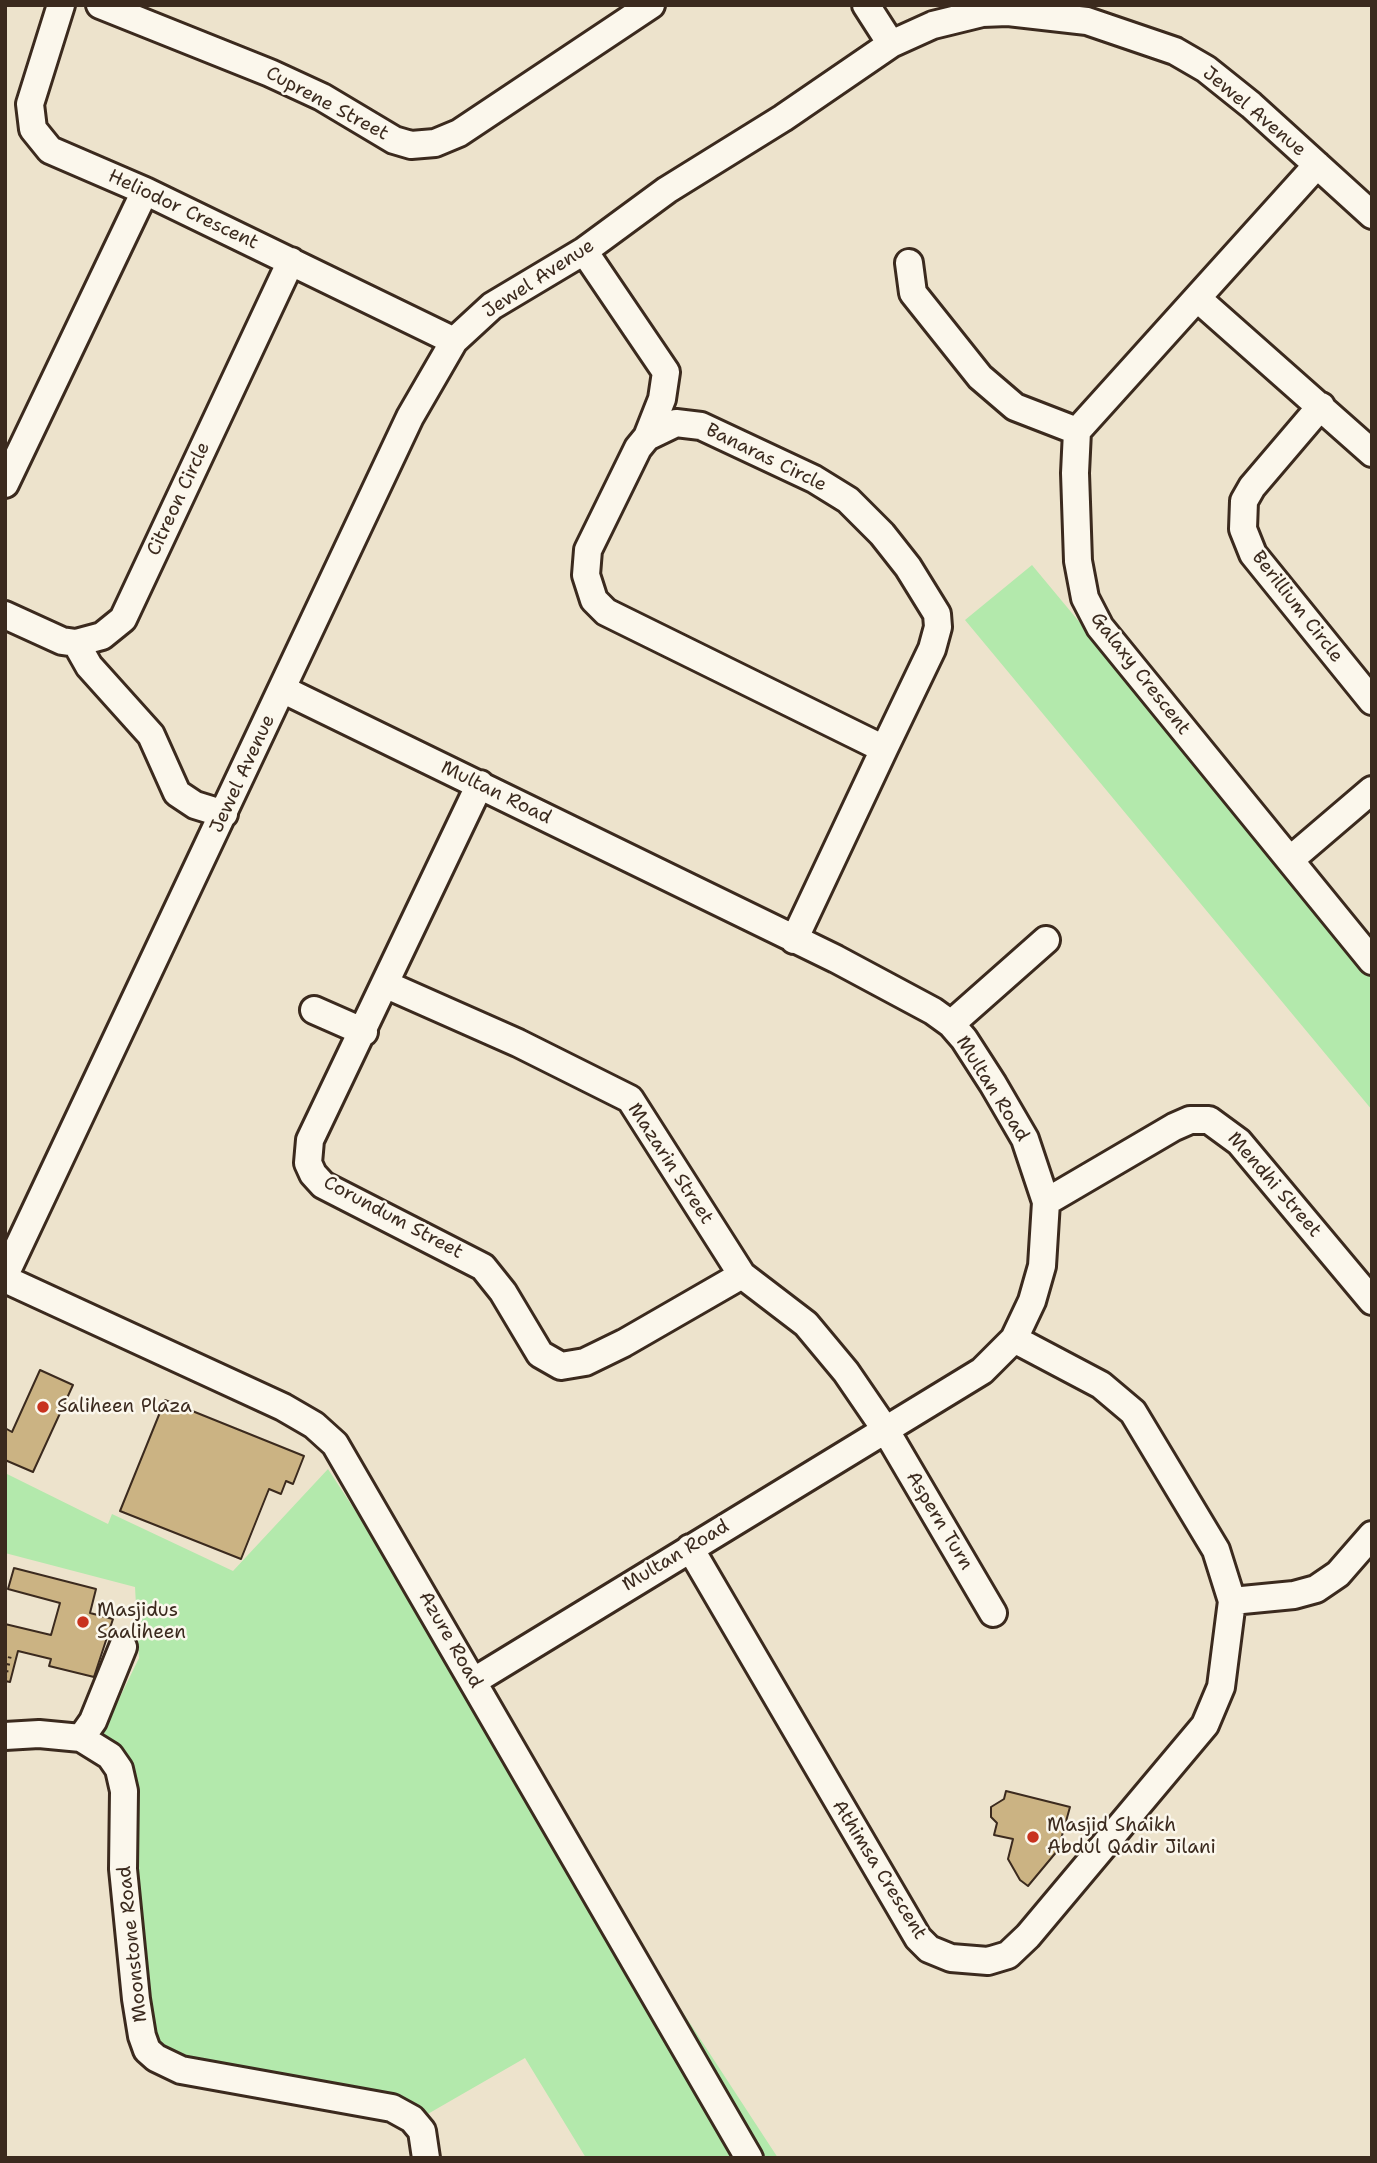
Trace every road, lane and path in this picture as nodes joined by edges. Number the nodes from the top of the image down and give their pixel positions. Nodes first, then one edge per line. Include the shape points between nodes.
1 (61, 5) edge
2 (100, 5) edge
3 (651, 5) edge
4 (866, 5) edge
5 (1088, 13) edge
6 (891, 44) junction
7 (1317, 165) junction
8 (145, 191) junction
9 (1372, 215) edge
10 (584, 251) junction
11 (291, 261) junction
12 (909, 263) dead end
13 (1197, 299) junction
14 (454, 341) junction
15 (1321, 406) junction
16 (1077, 431) junction
17 (646, 438) junction
18 (1372, 453) edge
19 (5, 484) edge
20 (5, 615) edge
21 (76, 643) junction
22 (282, 689) junction
23 (1372, 701) edge
24 (884, 749) junction
25 (480, 784) junction
26 (1372, 790) edge
27 (223, 814) junction
28 (1290, 860) junction
29 (794, 940) junction
30 (1046, 940) dead end
31 (1372, 961) edge
32 (387, 985) junction
33 (314, 1010) dead end
34 (951, 1024) junction
35 (364, 1032) junction
36 (1046, 1202) junction
37 (742, 1275) junction
38 (5, 1277) edge
39 (1372, 1301) edge
40 (1014, 1339) junction
41 (885, 1429) junction
42 (1372, 1535) edge
43 (690, 1548) junction
44 (1232, 1601) junction
45 (993, 1613) dead end
46 (123, 1647) dead end
47 (10, 1656) dead end
48 (5, 1679) edge
49 (474, 1681) junction
50 (5, 1736) edge
51 (81, 1738) junction
52 (426, 2158) edge
53 (750, 2158) edge

1 - 8 street, Heliodor Crescent via 30,104 33,128 50,150
2 - 3 street, Cuprene Street via 270,73 411,145 435,143 459,133
4 - 6 street
5 - 6 street, Jewel Avenue via 982,13 933,25
5 - 7 street, Jewel Avenue via 1206,69
6 - 10 street, Jewel Avenue via 667,190
7 - 9 street, Jewel Avenue
7 - 13 street
8 - 11 street, Heliodor Crescent
8 - 19 street
10 - 14 street, Jewel Avenue via 492,306
10 - 17 street via 666,372 662,399
11 - 14 street, Heliodor Crescent
11 - 21 street, Citreon Circle via 123,619 102,636
12 - 16 street via 913,293 980,377 1016,407
13 - 15 street
13 - 16 street
14 - 22 street, Jewel Avenue via 387,462
15 - 18 street
15 - 23 street, Berillium Circle via 1252,487 1244,501 1243,529 1253,554
16 - 28 street, Galaxy Crescent via 1080,580 1091,612
17 - 24 street via 585,562 594,600 606,612
17 - 24 street, Banaras Circle via 676,423 701,426 814,479 862,512 908,567 935,607 938,627
20 - 21 street
21 - 27 street via 89,666 151,735 177,793
22 - 25 street, Multan Road
22 - 27 street, Jewel Avenue
24 - 29 street, Banaras Circle
25 - 29 street, Multan Road
25 - 32 street, Corundum Street
26 - 28 street
27 - 38 street, Jewel Avenue
28 - 31 street, Galaxy Crescent
29 - 34 street, Multan Road via 912,998
30 - 34 street
32 - 35 street, Corundum Street
32 - 37 street, Mazarin Street via 630,1099
33 - 35 street
34 - 36 street, Multan Road via 1025,1139
35 - 37 street, Corundum Street via 310,1140 308,1163 313,1174 323,1185 483,1267 547,1361 561,1366 586,1362
36 - 39 street, Mendhi Street via 1174,1127 1190,1120 1209,1120 1240,1142
36 - 40 street, Multan Road via 1038,1284
37 - 41 street, Mazarin Street via 818,1336
38 - 49 street, Azure Road via 283,1407 326,1435 353,1470
40 - 41 street, Multan Road via 982,1371
40 - 44 street, Athimsa Crescent via 1101,1385 1133,1412 1216,1550
41 - 43 street, Multan Road
41 - 45 street, Aspern Turn
42 - 44 street via 1338,1574 1316,1589
43 - 44 street, Athimsa Crescent via 908,1923 929,1949 966,1961 998,1959 1018,1947 1205,1725 1221,1687
43 - 49 street, Multan Road
46 - 51 street via 93,1721
47 - 48 path
49 - 53 street, Azure Road
50 - 51 street
51 - 52 street, Moonstone Road via 110,1756 119,1769 124,1791 129,1943 147,2050 181,2070 392,2108 422,2131

